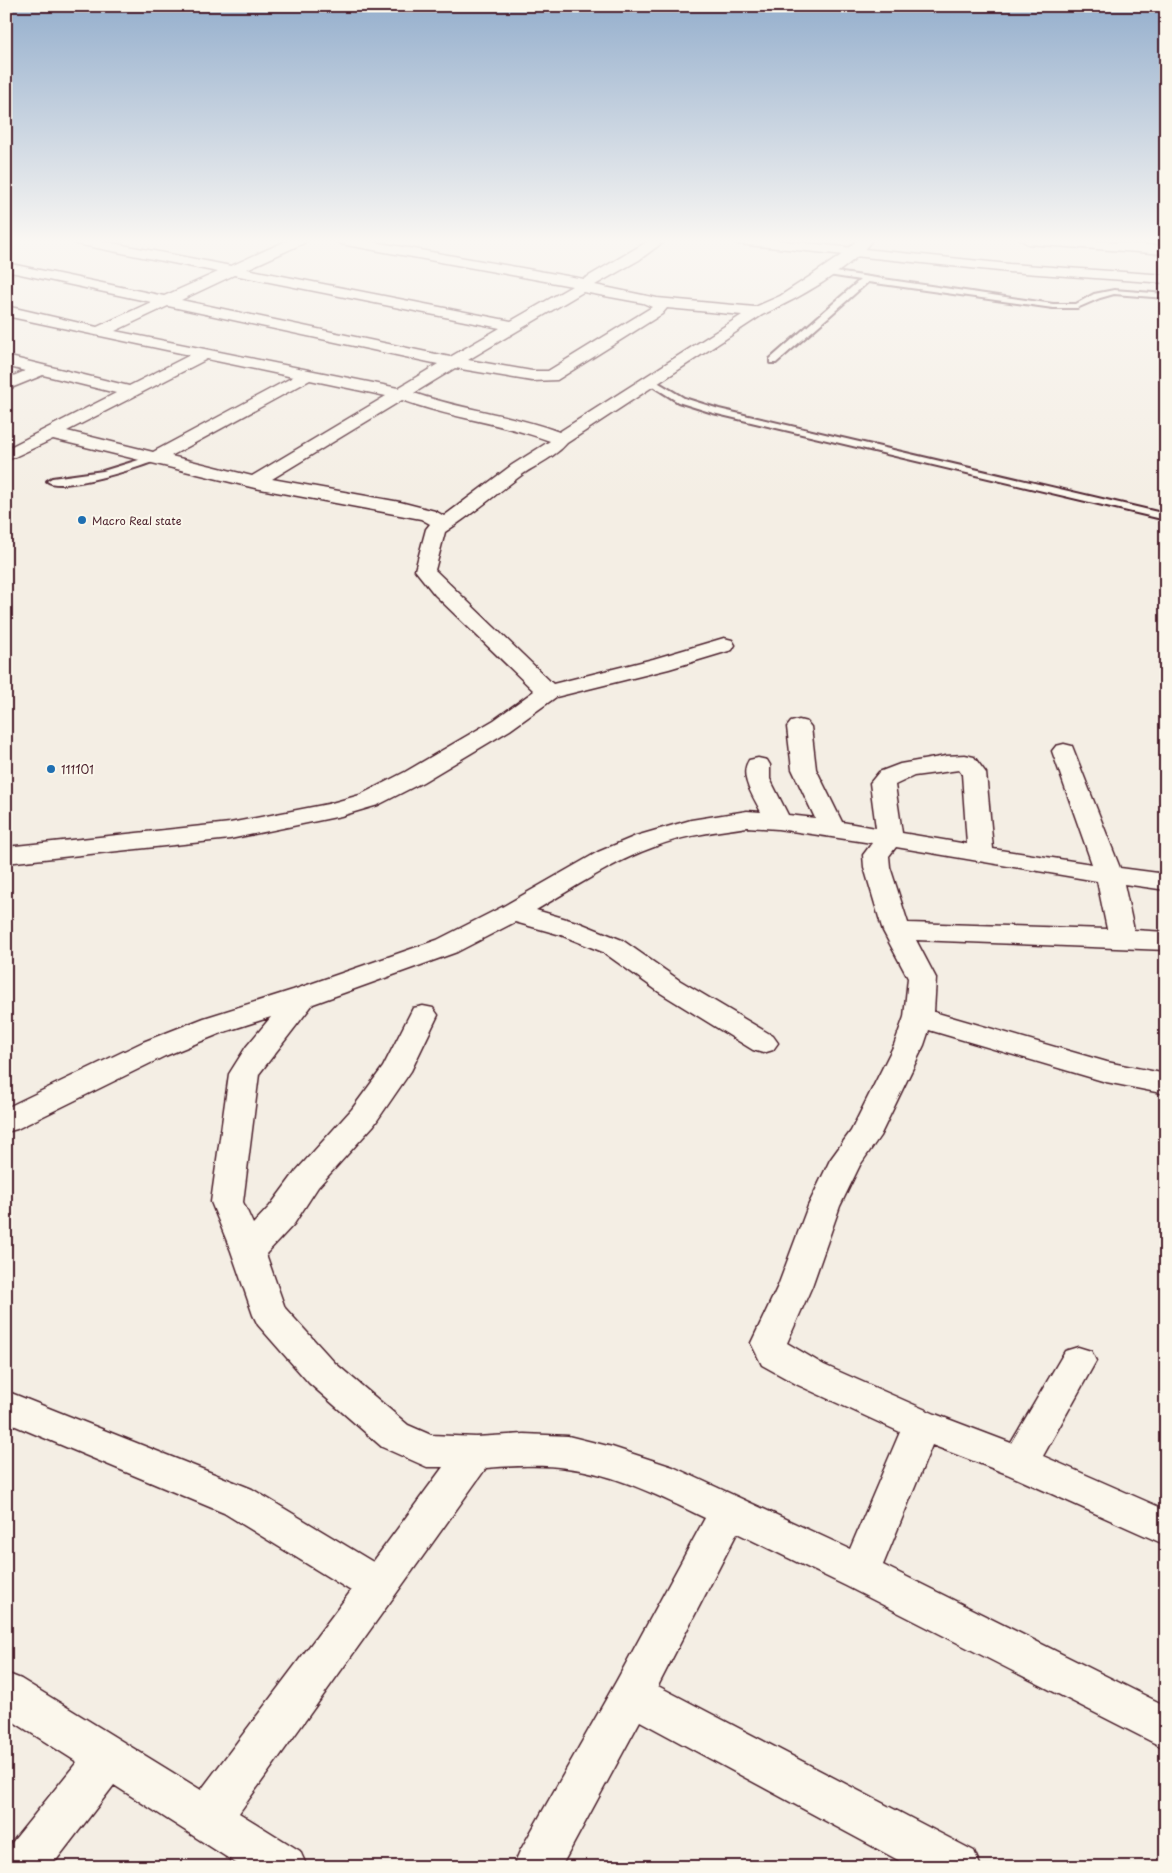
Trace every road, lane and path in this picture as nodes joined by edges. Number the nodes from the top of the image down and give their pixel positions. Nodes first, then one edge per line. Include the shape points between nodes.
1 (79, 327) edge
2 (110, 327) edge
3 (288, 327) edge
4 (512, 327) edge
5 (630, 327) edge
6 (733, 327) edge
7 (811, 327) edge
8 (99, 332) junction
9 (206, 354) junction
10 (6, 360) edge
11 (772, 361) dead end
12 (455, 363) junction
13 (42, 369) junction
14 (308, 375) junction
15 (649, 380) junction
16 (6, 385) edge
17 (133, 392) junction
18 (401, 394) junction
19 (52, 433) junction
20 (561, 438) junction
21 (6, 456) edge
22 (154, 458) junction
23 (52, 481) dead end
24 (255, 482) junction
25 (1166, 517) edge
26 (444, 524) junction
27 (724, 645) dead end
28 (548, 692) junction
29 (799, 727) dead end
30 (1064, 751) dead end
31 (758, 766) dead end
32 (778, 821) junction
33 (832, 828) junction
34 (890, 838) junction
35 (6, 854) edge
36 (981, 854) junction
37 (1109, 874) junction
38 (1166, 882) edge
39 (512, 913) junction
40 (897, 931) junction
41 (1122, 938) junction
42 (1166, 941) edge
43 (304, 997) junction
44 (423, 1015) dead end
45 (919, 1017) junction
46 (764, 1043) dead end
47 (1166, 1084) edge
48 (6, 1121) edge
49 (248, 1251) junction
50 (1078, 1361) dead end
51 (6, 1406) edge
52 (922, 1425) junction
53 (476, 1453) junction
54 (1020, 1463) junction
55 (728, 1512) junction
56 (1166, 1528) edge
57 (860, 1573) junction
58 (377, 1586) junction
59 (6, 1693) edge
60 (632, 1694) junction
61 (1166, 1728) edge
62 (109, 1757) junction
63 (208, 1818) junction
64 (22, 1867) edge
65 (284, 1867) edge
66 (536, 1867) edge
67 (958, 1867) edge

1 - 8 main road
2 - 8 main road
3 - 12 main road
4 - 12 main road
5 - 12 main road via 551,376 532,376
6 - 15 main road
7 - 11 lane
8 - 9 main road
9 - 14 main road
9 - 17 main road
10 - 13 main road
12 - 18 main road
13 - 16 main road
13 - 17 main road
14 - 18 main road
14 - 22 main road
15 - 20 main road
15 - 25 lane via 681,400 716,410
17 - 19 main road
18 - 20 main road
18 - 24 main road
19 - 21 main road
19 - 22 main road
20 - 26 main road via 549,450
22 - 23 lane via 109,474
22 - 24 main road
24 - 26 main road via 400,508 428,515
26 - 28 main road via 436,529 425,570
27 - 28 main road
28 - 35 main road via 502,725 369,800 332,811 230,831
29 - 33 main road via 804,769
30 - 37 main road
31 - 32 main road via 758,779
32 - 33 main road
32 - 39 main road via 747,819 723,822 645,841 607,858
33 - 34 main road
34 - 36 main road
34 - 36 main road via 882,782 886,777 914,769 965,762 974,772
34 - 40 main road via 876,856
36 - 37 main road
37 - 38 main road
37 - 41 main road
39 - 43 main road via 447,946
39 - 46 main road via 586,934 625,954
40 - 41 main road
40 - 45 main road via 922,978
41 - 42 main road
43 - 48 main road via 154,1049
43 - 49 main road via 244,1074 228,1202
44 - 49 main road via 396,1070 363,1116 307,1179 282,1215
45 - 47 main road via 1106,1072
45 - 52 main road via 909,1045 864,1136 846,1160 828,1198 795,1286 769,1343 776,1355 811,1375
49 - 53 main road via 270,1315 322,1373 395,1436 427,1450
50 - 54 main road
51 - 58 main road via 238,1501
52 - 54 main road
52 - 57 main road
53 - 55 main road via 568,1452 660,1478
53 - 58 main road
54 - 56 main road
55 - 57 main road
55 - 60 main road
57 - 61 main road
58 - 63 main road
59 - 62 main road
60 - 66 main road
60 - 67 main road
62 - 63 main road
62 - 64 main road
63 - 65 main road

